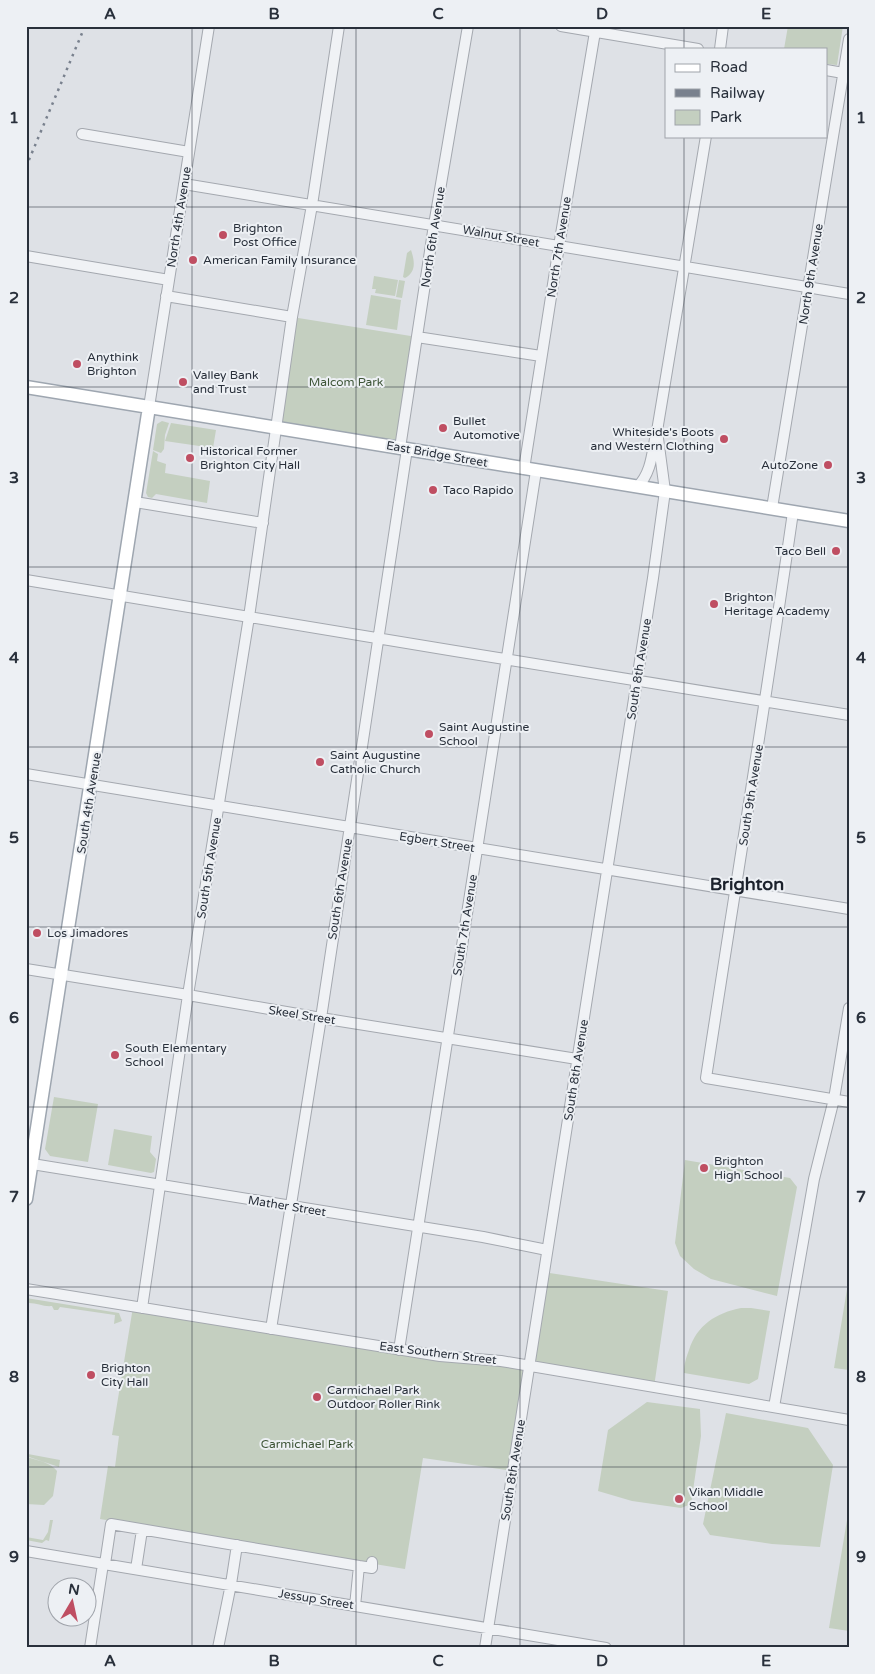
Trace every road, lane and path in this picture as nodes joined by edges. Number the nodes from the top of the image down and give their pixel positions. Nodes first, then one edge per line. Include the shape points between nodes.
1 (209, 26) edge
2 (339, 26) edge
3 (468, 26) edge
4 (560, 26) edge
5 (723, 26) edge
6 (595, 29) edge
7 (849, 39) edge
8 (693, 48) edge
9 (720, 48) edge
10 (828, 70) edge
11 (846, 73) edge
12 (82, 134) dead end
13 (706, 138) edge
14 (189, 152) junction
15 (184, 184) junction
16 (312, 205) junction
17 (434, 225) junction
18 (558, 246) junction
19 (26, 256) edge
20 (685, 267) junction
21 (169, 280) junction
22 (809, 287) junction
23 (849, 294) edge
24 (166, 296) junction
25 (292, 317) junction
26 (417, 337) junction
27 (541, 356) junction
28 (26, 387) edge
29 (149, 408) junction
30 (276, 427) junction
31 (657, 431) junction
32 (404, 449) junction
33 (530, 470) junction
34 (636, 487) junction
35 (665, 491) junction
36 (135, 502) junction
37 (772, 508) junction
38 (793, 512) junction
39 (849, 521) edge
40 (263, 523) junction
41 (26, 580) edge
42 (121, 595) junction
43 (249, 617) junction
44 (378, 638) junction
45 (506, 659) junction
46 (637, 680) junction
47 (766, 702) junction
48 (849, 714) edge
49 (26, 774) edge
50 (92, 786) junction
51 (219, 806) junction
52 (349, 828) junction
53 (477, 848) junction
54 (607, 870) junction
55 (735, 890) junction
56 (849, 909) edge
57 (26, 969) edge
58 (61, 974) junction
59 (188, 995) junction
60 (849, 1008) edge
61 (320, 1018) junction
62 (448, 1038) junction
63 (577, 1059) junction
64 (834, 1100) junction
65 (849, 1102) edge
66 (29, 1163) edge
67 (160, 1184) junction
68 (26, 1199) edge
69 (291, 1207) junction
70 (418, 1227) junction
71 (547, 1250) junction
72 (26, 1289) edge
73 (142, 1308) junction
74 (271, 1329) junction
75 (399, 1350) junction
76 (529, 1366) junction
77 (774, 1407) junction
78 (849, 1420) edge
79 (142, 1530) junction
80 (234, 1544) junction
81 (26, 1551) edge
82 (372, 1562) dead end
83 (104, 1564) junction
84 (359, 1566) junction
85 (136, 1569) junction
86 (231, 1584) junction
87 (354, 1606) junction
88 (488, 1628) junction
89 (90, 1648) edge
90 (218, 1648) edge
91 (485, 1648) edge
92 (606, 1648) edge

1 - 14 street, North 4th Avenue
2 - 16 street, South 5th Avenue
3 - 17 street, North 6th Avenue
4 - 6 street
5 - 9 street
6 - 8 street
6 - 18 street, North 7th Avenue
7 - 11 street, North 9th Avenue
10 - 11 street
11 - 22 street, North 9th Avenue
12 - 14 street
13 - 20 street
14 - 15 street, North 4th Avenue
15 - 16 street, Walnut Street
15 - 21 street, North 4th Avenue
16 - 17 street, Walnut Street
16 - 25 street, South 5th Avenue
17 - 18 street, Walnut Street
17 - 26 street, North 6th Avenue
18 - 20 street, Walnut Street
18 - 27 street, North 7th Avenue
19 - 21 street
20 - 22 street, Walnut Street
20 - 31 street
21 - 24 street, North 4th Avenue
22 - 23 street, Walnut Street
22 - 37 street, North 9th Avenue
24 - 25 street
24 - 29 street, North 4th Avenue
25 - 30 street, South 5th Avenue
26 - 27 street
26 - 32 street, North 6th Avenue
27 - 33 street, North 7th Avenue
28 - 29 main road, East Bridge Street
29 - 30 main road, East Bridge Street
29 - 36 main road, South 4th Avenue
30 - 32 main road, East Bridge Street
30 - 40 street, South 5th Avenue
31 - 34 street via 647,474
31 - 35 street, South 8th Avenue
32 - 33 main road, East Bridge Street
32 - 44 street, South 6th Avenue
33 - 34 main road, East Bridge Street
33 - 45 street, South 7th Avenue
34 - 35 main road, East Bridge Street
35 - 37 main road, East Bridge Street
35 - 46 street, South 8th Avenue
36 - 40 street
36 - 42 main road, South 4th Avenue
37 - 38 main road, East Bridge Street
38 - 39 main road, East Bridge Street
38 - 47 street, South 9th Avenue
40 - 43 street, South 5th Avenue
41 - 42 street
42 - 43 street
42 - 50 main road, South 4th Avenue
43 - 44 street
43 - 51 street, South 5th Avenue
44 - 45 street
44 - 52 street, South 6th Avenue
45 - 46 street
45 - 53 street, South 7th Avenue
46 - 47 street
46 - 54 street, South 8th Avenue
47 - 48 street
47 - 55 street, South 9th Avenue
49 - 50 street, Egbert Street
50 - 51 street, Egbert Street
50 - 58 main road, South 4th Avenue
51 - 52 street, Egbert Street
51 - 59 street, South 5th Avenue
52 - 53 street, Egbert Street
52 - 61 street, South 6th Avenue
53 - 54 street, Egbert Street
53 - 62 street, South 7th Avenue
54 - 55 street, Egbert Street
54 - 63 street, South 8th Avenue
55 - 56 street, Egbert Street
55 - 64 street, South 9th Avenue via 706,1078
57 - 58 street, Skeel Street
58 - 59 street, Skeel Street
58 - 66 main road, South 4th Avenue
59 - 61 street, Skeel Street
59 - 67 street, South 5th Avenue
60 - 64 street
61 - 62 street, Skeel Street
61 - 69 street, South 6th Avenue
62 - 63 street, Skeel Street
62 - 70 street, South 7th Avenue
63 - 71 street, South 8th Avenue
64 - 65 street
64 - 77 street via 814,1179
66 - 67 street, Mather Street
66 - 68 main road, South 4th Avenue
67 - 69 street, Mather Street
67 - 73 street, South 5th Avenue
69 - 70 street, Mather Street
69 - 74 street, South 6th Avenue
70 - 71 street, Mather Street
70 - 75 street, South 7th Avenue
71 - 76 street, South 8th Avenue
72 - 73 street, East Southern Street
73 - 74 street, East Southern Street
74 - 75 street, East Southern Street
75 - 76 street, East Southern Street
76 - 77 street, East Southern Street
76 - 88 street, South 8th Avenue
77 - 78 street, East Southern Street
79 - 80 street
79 - 83 street via 111,1524
79 - 85 street
80 - 84 street
80 - 86 street
81 - 83 street, Jessup Street
82 - 84 street via 372,1568
83 - 85 street, Jessup Street
83 - 89 street
84 - 87 street
85 - 86 street, Jessup Street
86 - 87 street, Jessup Street
86 - 90 street
87 - 88 street, Jessup Street
88 - 91 street, South 8th Avenue
88 - 92 street, Jessup Street

